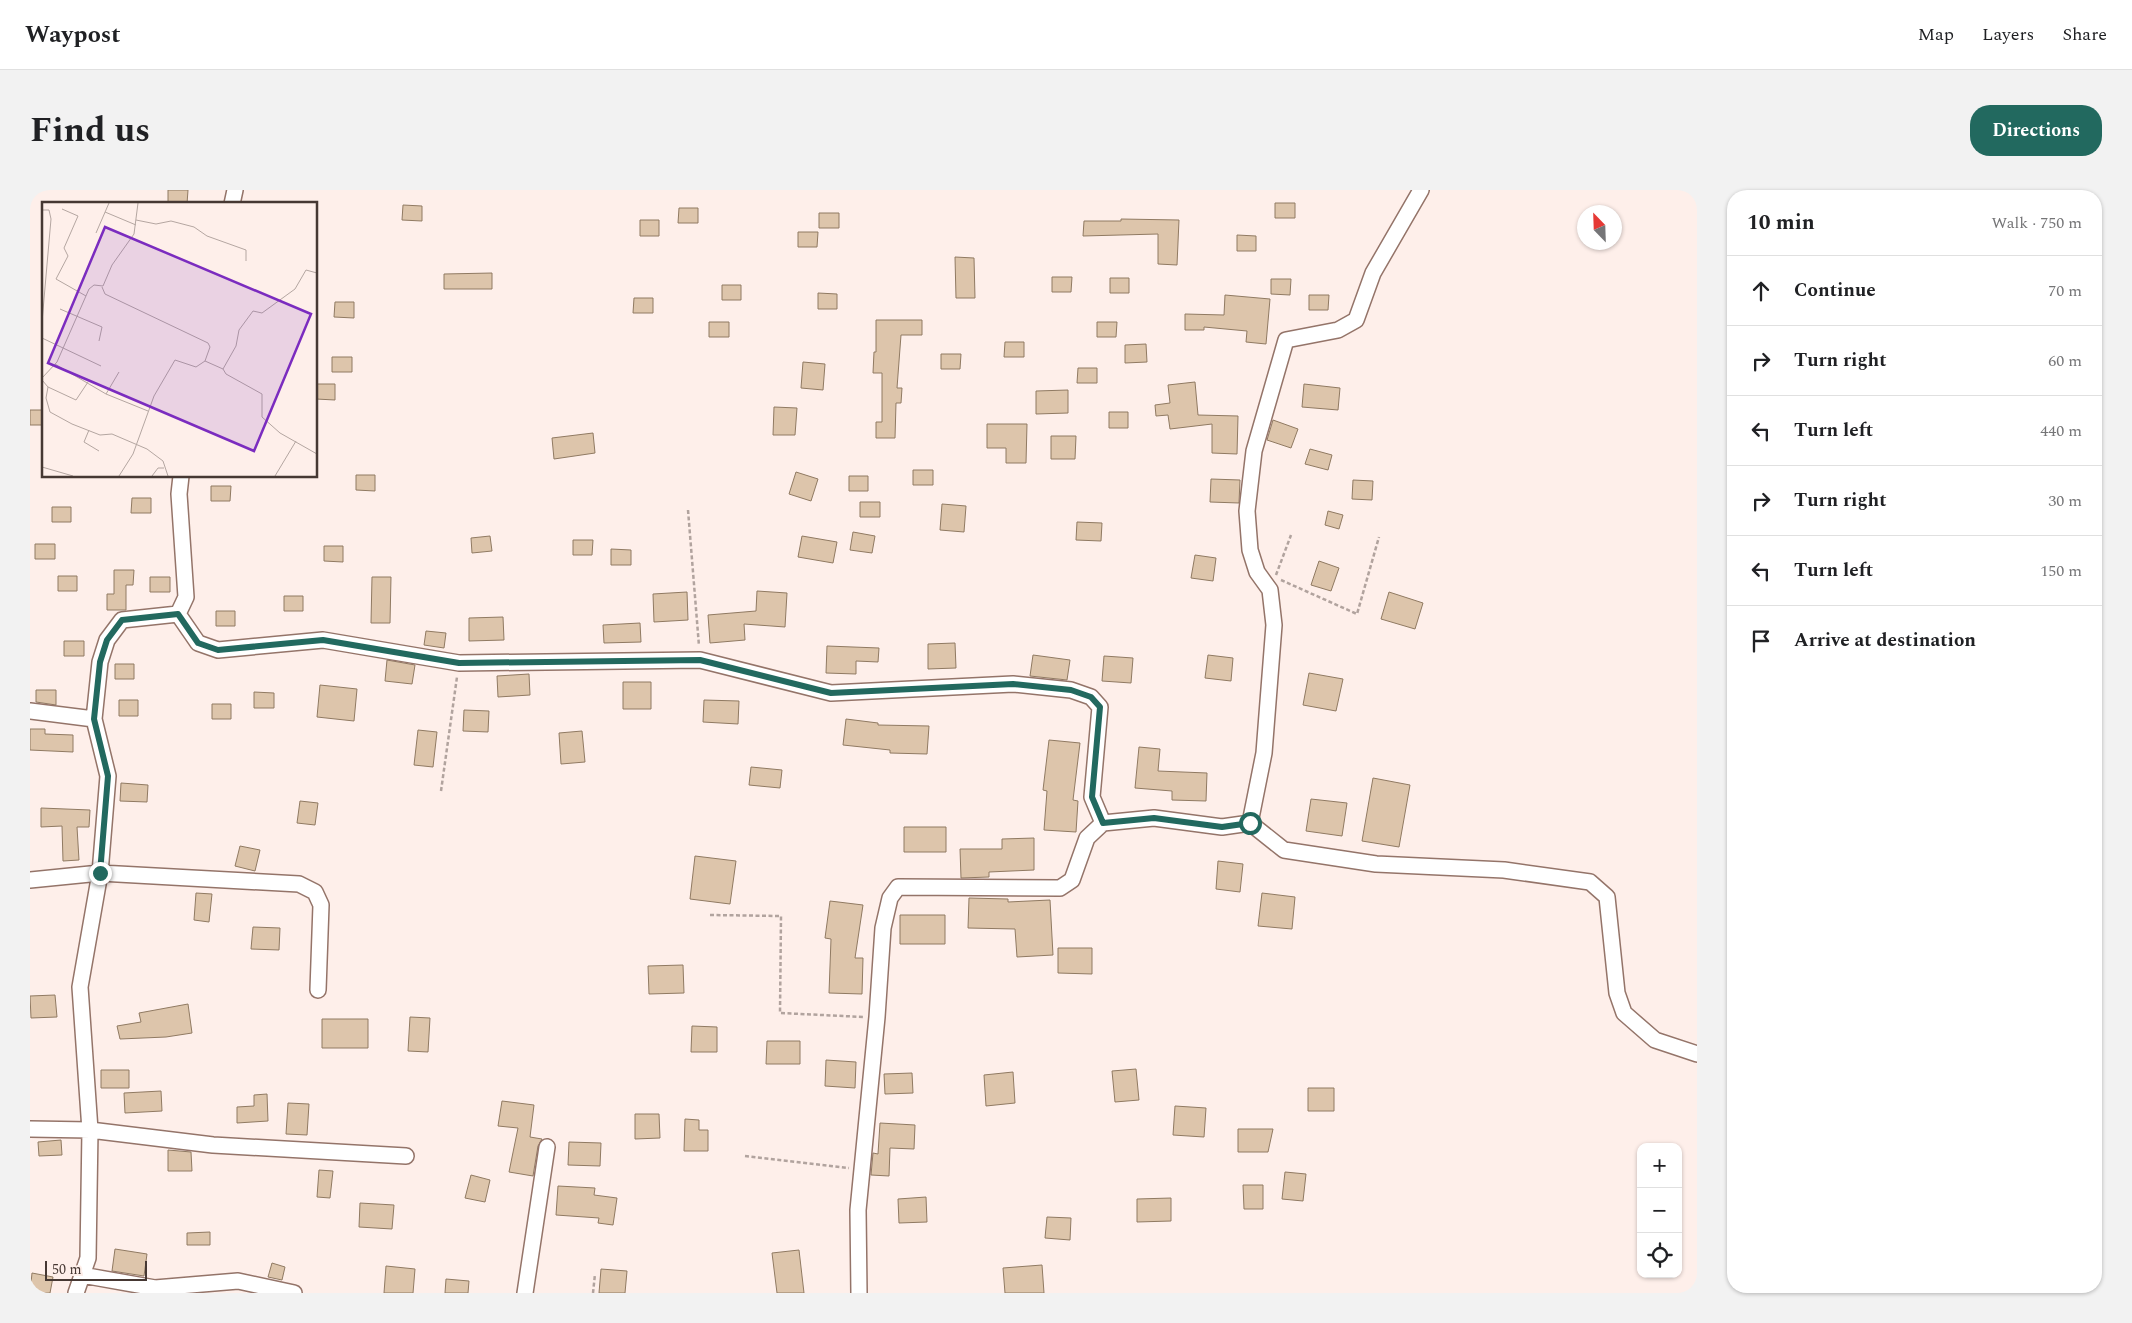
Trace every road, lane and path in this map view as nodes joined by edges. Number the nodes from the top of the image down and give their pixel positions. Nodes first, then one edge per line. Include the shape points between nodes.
1 (1421, 190) edge
2 (181, 478) edge
3 (688, 510) dead end
4 (1291, 535) dead end
5 (1379, 537) dead end
6 (178, 614) junction
7 (700, 660) junction
8 (459, 663) junction
9 (30, 712) edge
10 (94, 719) junction
11 (441, 791) dead end
12 (1103, 823) junction
13 (1250, 823) junction
14 (100, 873) junction
15 (30, 880) edge
16 (710, 916) dead end
17 (318, 990) dead end
18 (877, 1017) junction
19 (1697, 1054) edge
20 (30, 1129) edge
21 (90, 1130) junction
22 (547, 1147) dead end
23 (406, 1156) dead end
24 (745, 1156) dead end
25 (863, 1169) junction
26 (595, 1274) dead end
27 (82, 1275) junction
28 (76, 1293) edge
29 (294, 1293) edge
30 (525, 1293) edge
31 (593, 1293) edge
32 (859, 1293) edge

1 - 13 street via 1373,273 1356,320 1338,330 1286,340 1254,451 1247,511 1250,550 1257,572 1270,590 1274,624 1264,753
2 - 6 street via 186,597
3 - 7 path
4 - 5 path via 1275,577 1357,614
6 - 8 street via 198,643 218,650 323,640
6 - 10 street via 122,620 107,640 100,662
7 - 8 street
7 - 12 street via 831,693 1013,684 1071,690 1091,697 1100,707 1092,797
8 - 11 path
9 - 10 street
10 - 14 street via 108,776
12 - 13 street via 1154,818 1222,827
12 - 18 street via 1086,838 1072,880 1060,888 898,887 890,898 883,928
13 - 19 street via 1284,850 1376,864 1504,870 1590,882 1607,897 1617,992 1624,1013 1655,1040
14 - 15 street
14 - 17 street via 299,884 315,892 321,905
14 - 21 street via 80,987
16 - 18 path via 782,916 780,1013
18 - 25 street
20 - 21 street
21 - 23 street via 213,1145
21 - 27 street via 88,1258
22 - 30 street
24 - 25 path
25 - 32 street via 858,1210
26 - 31 path
27 - 28 street
27 - 29 street via 155,1288 238,1281

